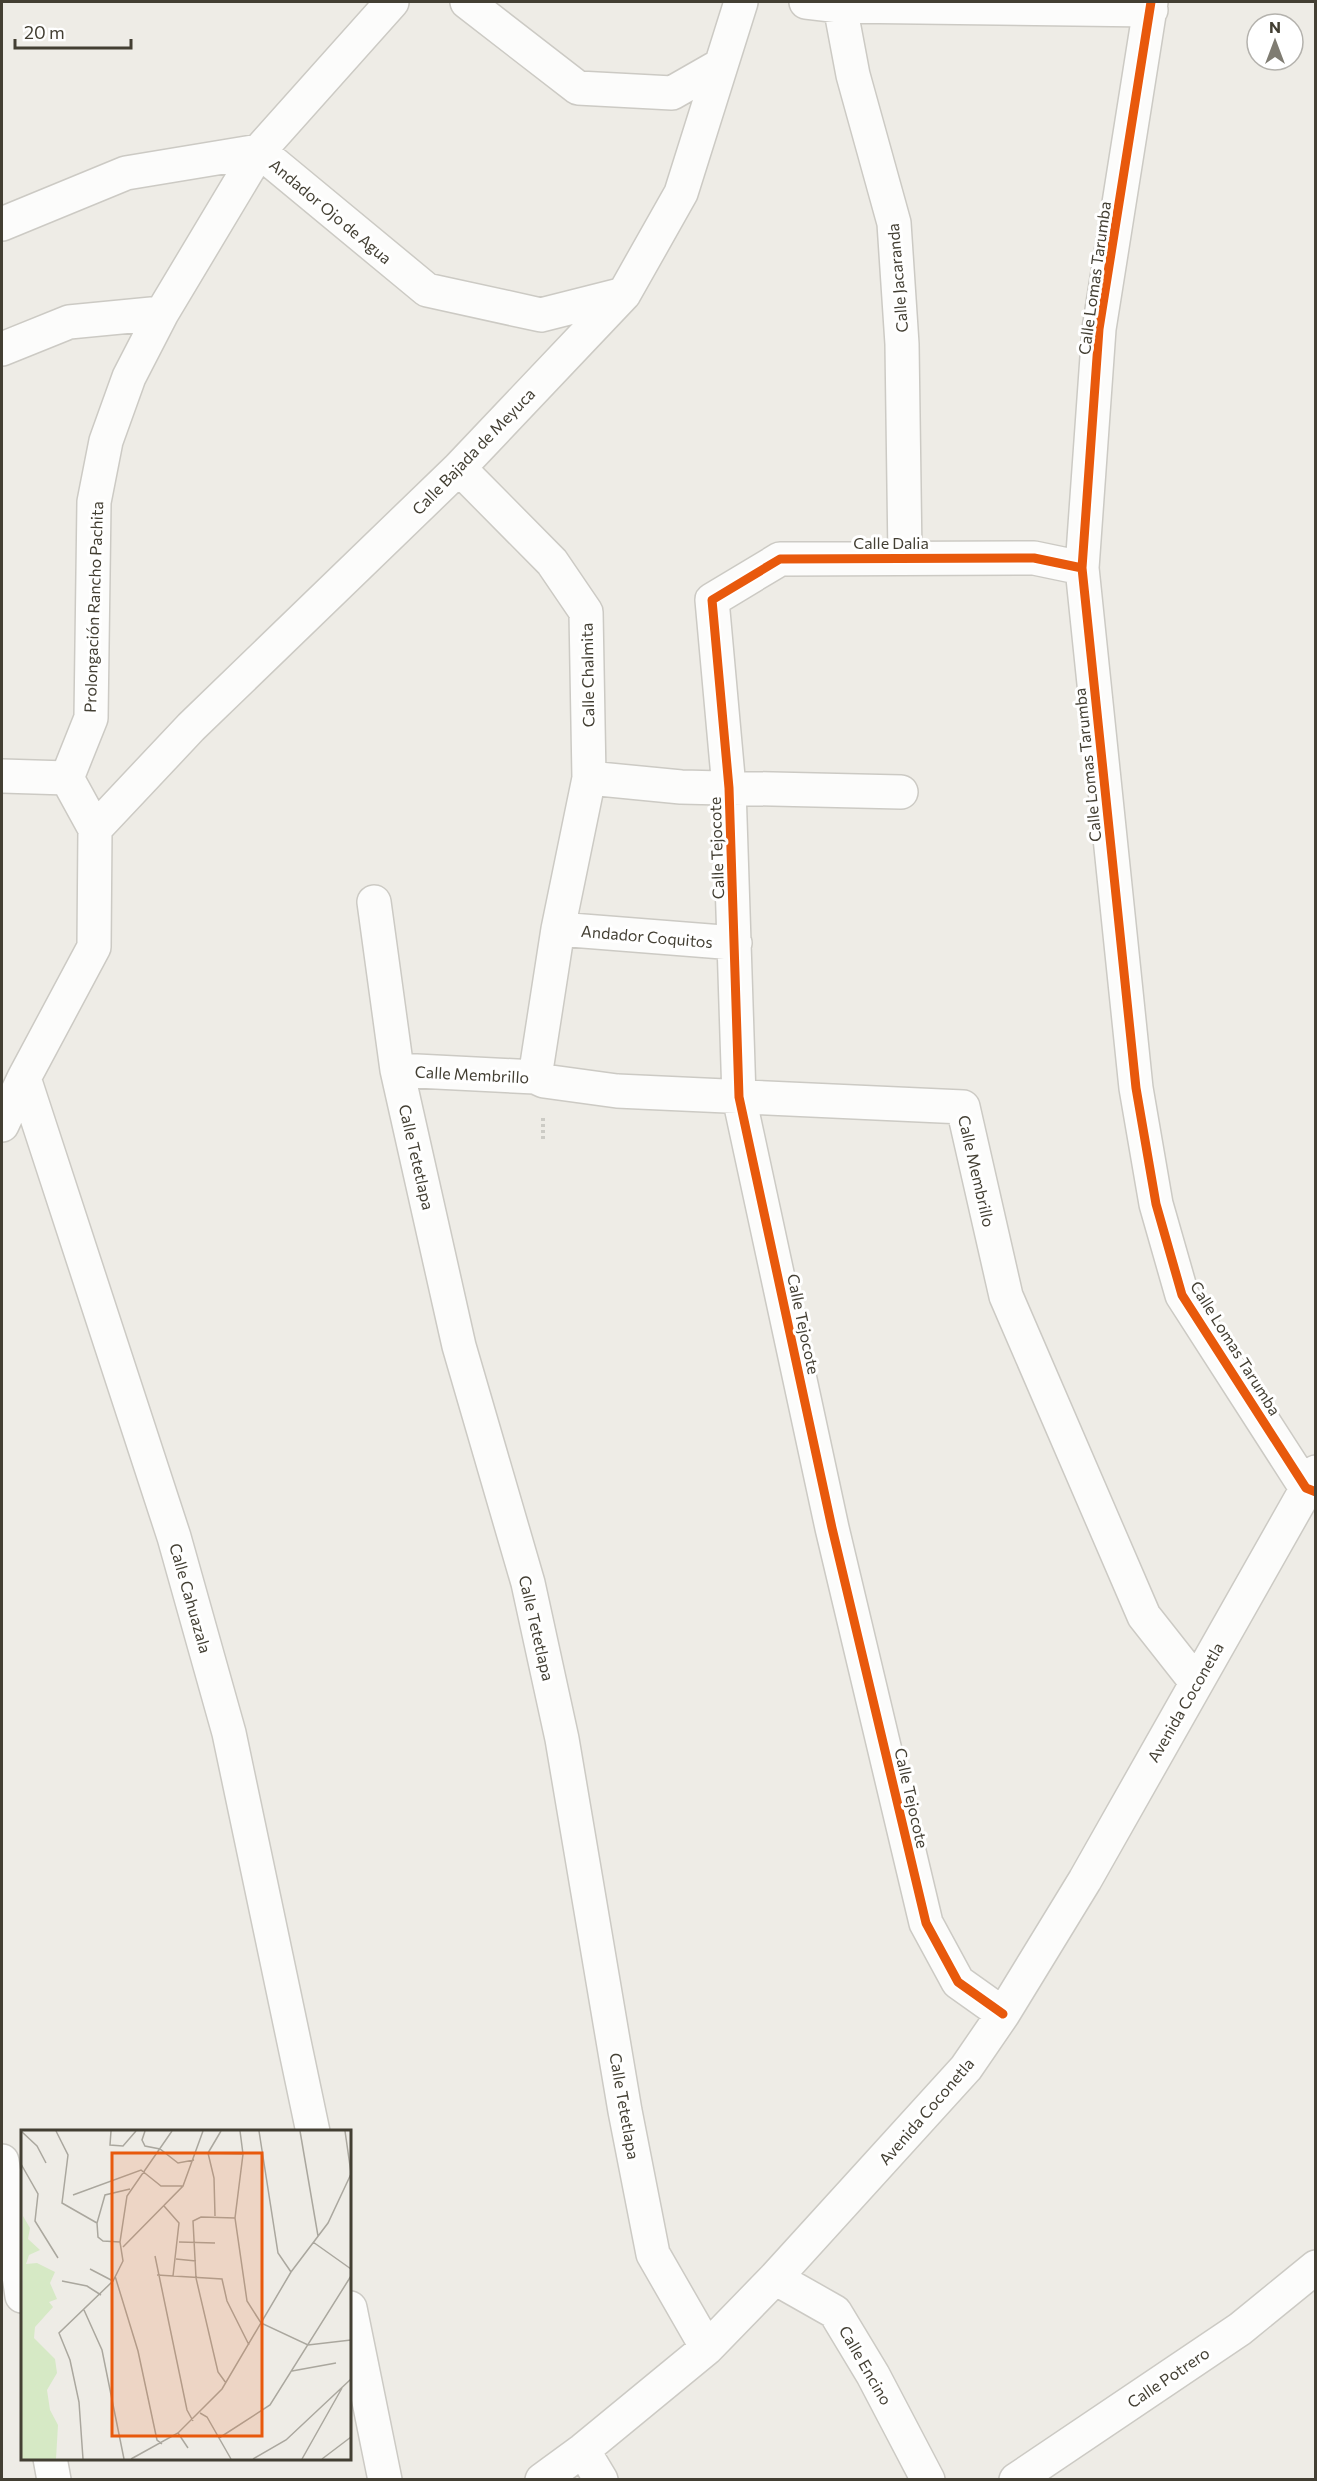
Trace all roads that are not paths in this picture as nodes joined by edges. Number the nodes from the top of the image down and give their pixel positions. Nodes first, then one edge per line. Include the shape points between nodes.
1 (392, 2) edge
2 (467, 2) edge
3 (741, 2) edge
4 (806, 2) edge
5 (842, 4) edge
6 (1151, 5) edge
7 (721, 64) junction
8 (259, 151) junction
9 (2, 224) edge
10 (624, 294) junction
11 (162, 313) junction
12 (2, 349) edge
13 (459, 468) junction
14 (905, 557) junction
15 (1082, 568) junction
16 (712, 600) joint
17 (2, 776) edge
18 (68, 778) junction
19 (589, 778) junction
20 (729, 788) junction
21 (901, 792) dead end
22 (95, 829) junction
23 (374, 902) dead end
24 (558, 928) junction
25 (735, 943) junction
26 (397, 1070) junction
27 (535, 1077) junction
28 (24, 1078) junction
29 (739, 1097) junction
30 (3, 1121) edge
31 (1312, 1484) edge
32 (1196, 1682) junction
33 (1003, 2014) junction
34 (313, 2130) edge
35 (2, 2161) edge
36 (1316, 2267) edge
37 (775, 2278) junction
38 (21, 2289) edge
39 (351, 2313) edge
40 (707, 2348) junction
41 (583, 2450) junction
42 (50, 2460) edge
43 (54, 2480) edge
44 (385, 2480) edge
45 (542, 2480) edge
46 (601, 2480) edge
47 (928, 2480) edge
48 (1016, 2480) edge

1 - 8 street, Prolongación Rancho Pachita
2 - 7 street via 578,88 672,93
3 - 7 street, Calle Bajada de Meyuca
4 - 5 street
5 - 6 street
5 - 14 street, Calle Jacaranda via 853,75 894,223 902,344
6 - 15 street, Calle Lomas Tarumba via 1099,329
7 - 10 street, Calle Bajada de Meyuca via 681,193
8 - 9 street, Andador Ojo de Agua via 126,173
8 - 10 street, Andador Ojo de Agua via 427,290 541,315
8 - 11 street, Prolongación Rancho Pachita
10 - 13 street, Calle Bajada de Meyuca
11 - 12 street via 69,322
11 - 18 street, Prolongación Rancho Pachita via 129,377 104,451 94,502 91,718
13 - 19 street, Calle Chalmita via 552,562 586,612
13 - 22 street, Calle Bajada de Meyuca via 191,727
14 - 15 street, Calle Dalia via 1034,558
14 - 16 street, Calle Dalia via 780,559
15 - 31 street, Calle Lomas Tarumba via 1136,1088 1156,1204 1182,1295
16 - 20 street, Calle Tejocote
17 - 18 street
18 - 22 street
19 - 20 street
19 - 24 street, Calle Chalmita
20 - 21 street
20 - 25 street, Calle Tejocote
22 - 28 street via 94,947
23 - 26 street, Calle Tetetlapa
24 - 25 street, Andador Coquitos
24 - 27 street, Calle Chalmita
25 - 29 street, Calle Tejocote
26 - 27 street, Calle Membrillo
26 - 40 street, Calle Tetetlapa via 459,1346 528,1583 557,1717 653,2254
27 - 29 street, Calle Membrillo via 544,1082 617,1091
28 - 30 street
28 - 34 street, Calle Cahuazala via 174,1537 229,1733
29 - 32 street, Calle Membrillo via 963,1107 1006,1296 1144,1616
29 - 33 street, Calle Tejocote via 832,1528 926,1923 958,1982
31 - 32 street, Avenida Coconetla
32 - 33 street, Avenida Coconetla via 1085,1880
33 - 37 street, Avenida Coconetla via 966,2068
35 - 38 street
36 - 48 street, Calle Potrero via 1240,2329
37 - 40 street, Avenida Coconetla
37 - 47 street, Calle Encino via 835,2312
39 - 44 street
40 - 41 street, Avenida Coconetla
41 - 45 street, Avenida Coconetla
41 - 46 street
42 - 43 street

